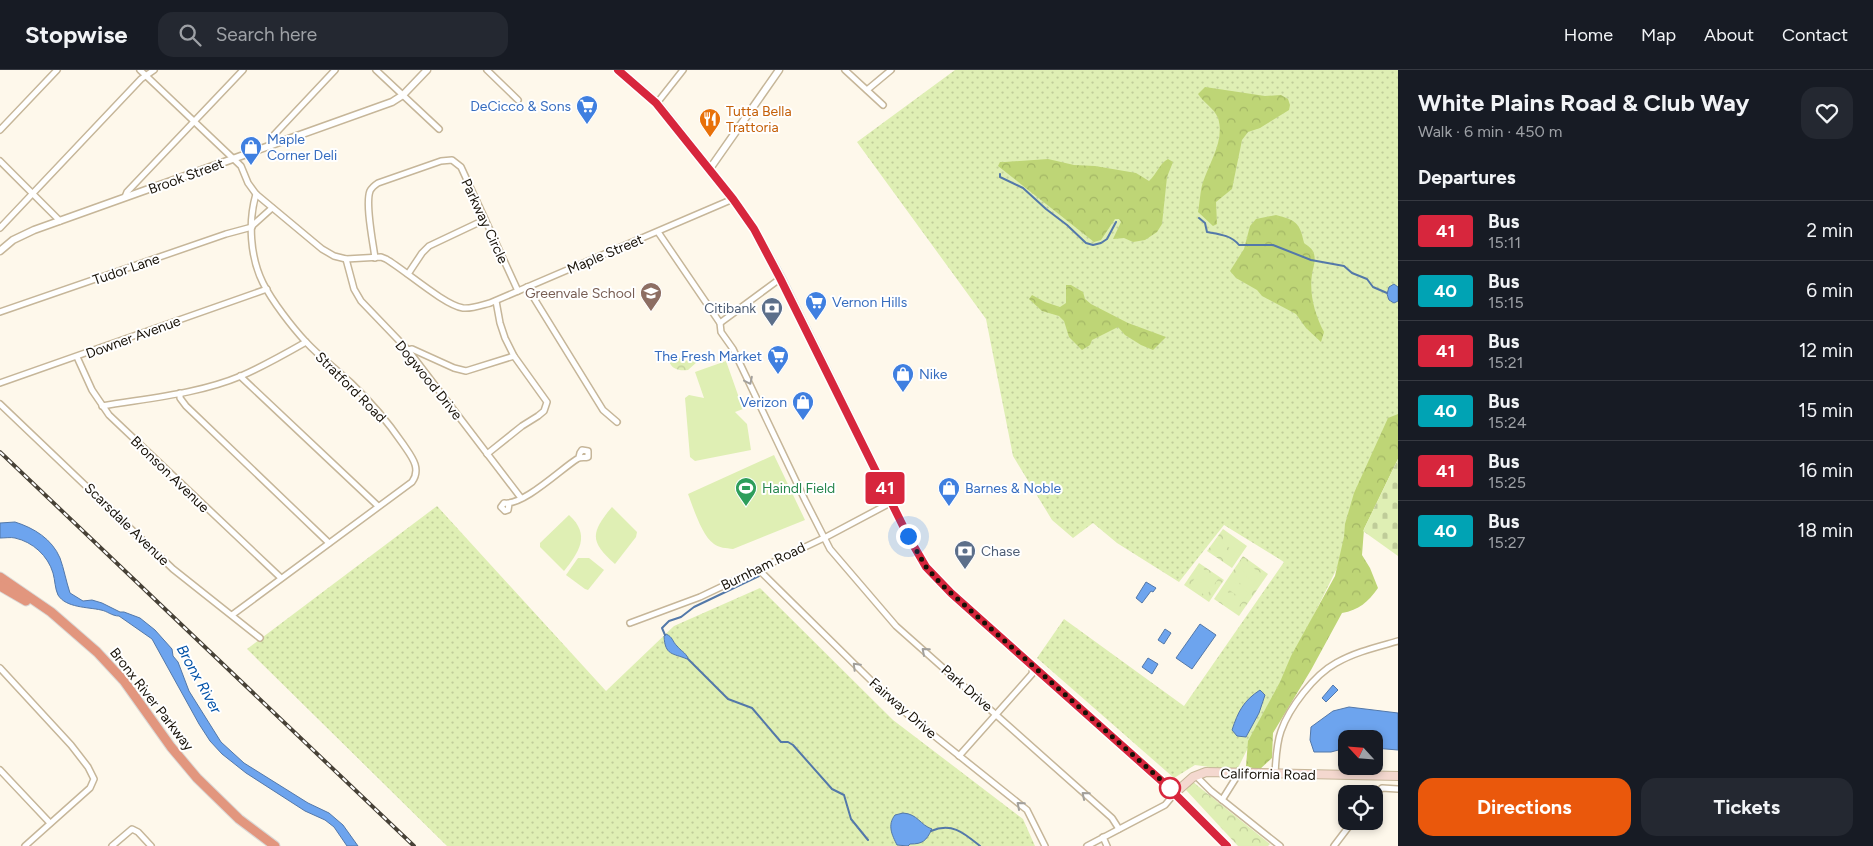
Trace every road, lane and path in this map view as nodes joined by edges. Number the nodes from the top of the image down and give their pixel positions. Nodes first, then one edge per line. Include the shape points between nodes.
1 (57, 70) edge
2 (140, 70) edge
3 (154, 70) edge
4 (243, 70) edge
5 (335, 70) edge
6 (376, 70) edge
7 (427, 70) edge
8 (487, 70) edge
9 (618, 70) edge
10 (683, 70) edge
11 (779, 70) edge
12 (845, 70) edge
13 (891, 70) edge
14 (146, 76) junction
15 (867, 90) junction
16 (403, 95) junction
17 (518, 100) dead end
18 (656, 103) junction
19 (883, 105) dead end
20 (194, 122) junction
21 (438, 129) dead end
22 (0, 130) edge
23 (271, 145) junction
24 (233, 159) junction
25 (0, 161) edge
26 (709, 170) junction
27 (33, 193) junction
28 (256, 194) junction
29 (125, 198) junction
30 (733, 199) junction
31 (272, 208) junction
32 (484, 220) junction
33 (60, 221) junction
34 (252, 227) junction
35 (0, 228) edge
36 (658, 232) junction
37 (0, 251) edge
38 (375, 258) junction
39 (346, 259) junction
40 (408, 274) junction
41 (780, 278) junction
42 (527, 287) junction
43 (267, 289) junction
44 (518, 291) junction
45 (496, 301) junction
46 (0, 312) edge
47 (720, 323) junction
48 (306, 342) junction
49 (408, 350) junction
50 (514, 356) junction
51 (77, 357) junction
52 (240, 376) junction
53 (0, 383) edge
54 (180, 393) junction
55 (0, 404) edge
56 (102, 406) junction
57 (616, 422) dead end
58 (488, 454) junction
59 (579, 457) dead end
60 (521, 498) junction
61 (892, 502) junction
62 (509, 504) dead end
63 (378, 506) junction
64 (824, 538) junction
65 (329, 543) junction
66 (758, 569) junction
67 (0, 577) edge
68 (281, 578) junction
69 (0, 586) edge
70 (232, 615) junction
71 (630, 623) dead end
72 (260, 638) dead end
73 (1398, 641) edge
74 (1033, 666) junction
75 (0, 668) edge
76 (996, 714) junction
77 (959, 756) junction
78 (0, 770) edge
79 (1239, 773) junction
80 (1275, 774) junction
81 (1196, 776) junction
82 (1398, 776) edge
83 (1383, 788) edge
84 (1398, 789) edge
85 (1175, 793) junction
86 (1222, 800) junction
87 (50, 823) junction
88 (1119, 829) junction
89 (1346, 830) edge
90 (1103, 837) junction
91 (25, 846) edge
92 (112, 846) edge
93 (151, 846) edge
94 (265, 846) edge
95 (276, 846) edge
96 (1045, 846) edge
97 (1087, 846) edge
98 (1107, 846) edge
99 (1227, 846) edge
100 (1280, 846) edge
101 (1334, 846) edge

1 - 22 street
2 - 14 street, Maple Street
3 - 14 street
4 - 20 street
5 - 23 street via 272,137
6 - 16 street
7 - 16 street, Brook Street
8 - 17 street
9 - 18 main road
10 - 18 street
11 - 26 street
12 - 15 street
13 - 15 street
14 - 20 street, Maple Street
14 - 27 street
15 - 19 street
16 - 21 street
16 - 23 street, Brook Street via 392,102
18 - 26 main road
20 - 24 street, Maple Street
20 - 29 street via 127,192
23 - 24 street, Brook Street
24 - 28 street, Maple Street via 241,166
24 - 29 street, Brook Street
25 - 27 street
26 - 30 main road
27 - 33 street
27 - 35 street
28 - 31 street, Maple Street
28 - 34 street, Stratford Road
29 - 33 street, Brook Street
30 - 36 street, Maple Street
30 - 41 main road via 754,229
31 - 34 street
31 - 39 street, Maple Street via 327,252
32 - 38 street, Parkway Circle via 461,167 452,160 441,161 372,188 369,208
32 - 40 street via 429,246
32 - 44 street, Parkway Circle
33 - 37 street, Brook Street via 22,235
34 - 43 street, Stratford Road via 256,266
34 - 46 street, Tudor Lane
36 - 42 street, Maple Street
36 - 47 street, Park Drive
38 - 39 street, Maple Street
38 - 40 street, Maple Street via 386,259
39 - 49 street, Dogwood Drive via 357,295
40 - 45 street, Maple Street via 461,308
41 - 47 street
41 - 61 main road
42 - 44 street, Maple Street
42 - 57 street via 603,410
43 - 48 street, Stratford Road
43 - 51 street, Downer Avenue
44 - 45 street, Maple Street
45 - 50 street via 502,332
47 -> 64 street, Park Drive via 721,332 733,349
48 - 52 street
48 - 63 street, Stratford Road via 377,410 414,460 416,474 412,482
49 - 50 street via 466,371
49 - 58 street, Dogwood Drive
50 - 58 street via 546,398 547,406
51 - 53 street, Downer Avenue
51 - 56 street, Bronson Avenue
52 - 54 street
52 - 63 street
54 - 56 street
54 - 65 street via 186,406
55 - 70 street, Scarsdale Avenue via 173,569
56 - 68 street, Bronson Avenue via 115,422
58 - 60 street, Dogwood Drive
59 - 60 street
60 - 62 street
61 - 64 street, Burnham Road
61 - 74 main road via 919,557 934,576
63 - 65 street, Stratford Road
64 - 66 street, Burnham Road
76 -> 64 street, Park Drive via 896,626
65 - 68 street, Stratford Road
66 - 71 street, Burnham Road via 700,597
77 -> 66 street, Fairway Drive via 897,706
67 - 95 highway, Bronx River Parkway via 52,612 97,652 124,681 197,778 239,819
68 - 70 street, Stratford Road
69 - 94 highway, Bronx River Parkway via 41,611 94,657 193,782
70 - 72 street, Scarsdale Avenue
73 - 80 street via 1349,656 1316,678 1285,721 1278,743
74 - 76 street via 1032,674
74 - 85 main road
75 - 87 street via 71,745 94,779 90,788
76 - 77 street
88 -> 76 street, Park Drive via 1112,818
96 -> 77 street, Fairway Drive via 1027,810
78 - 87 street
79 - 80 main road, California Road
79 - 81 main road, California Road via 1206,772
79 - 86 street
80 - 82 main road, California Road
81 - 85 main road, California Road
81 - 86 street
83 - 84 street
85 - 88 street via 1165,804
85 - 99 main road
86 - 100 street
87 - 91 street
88 - 90 street
89 - 101 street
90 - 97 street
90 - 98 street
92 - 93 street via 132,829

